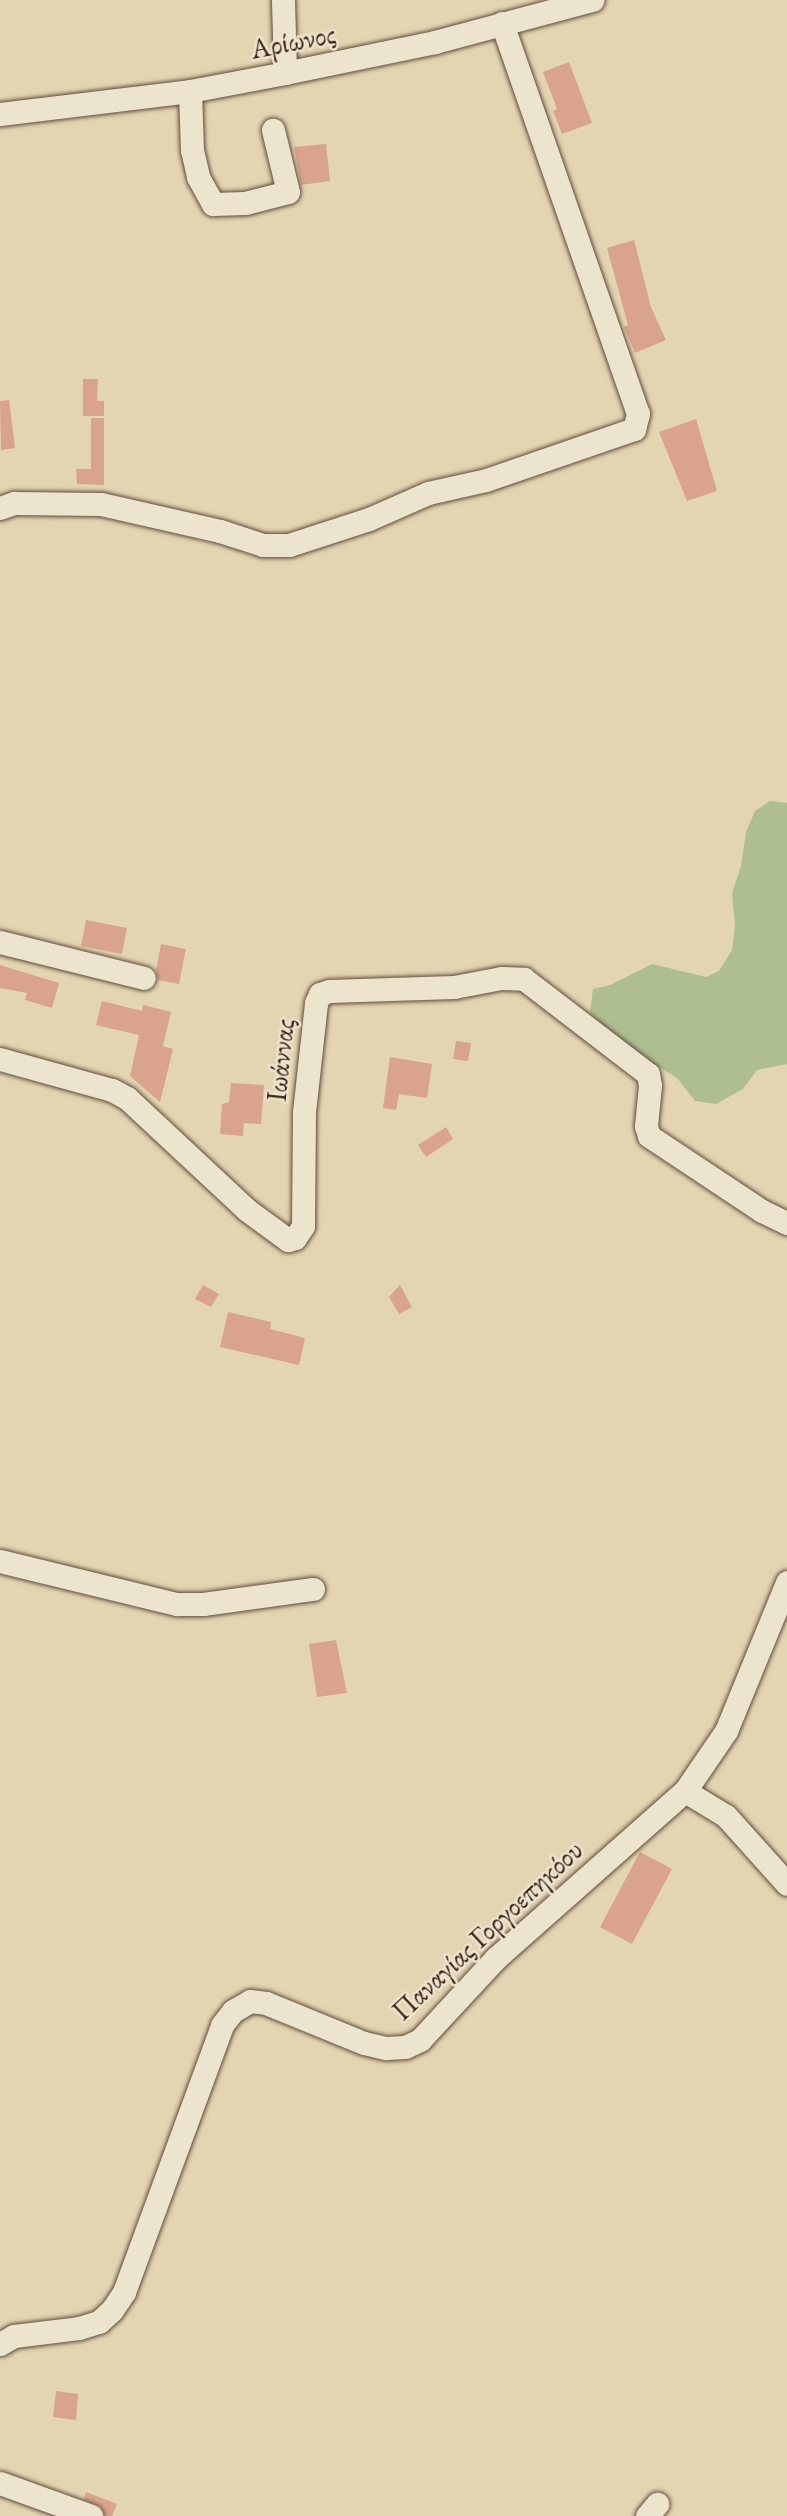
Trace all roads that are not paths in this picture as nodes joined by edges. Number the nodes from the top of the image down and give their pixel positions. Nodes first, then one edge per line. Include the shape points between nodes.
1 (283, 0) edge
2 (592, 0) edge
3 (502, 23) junction
4 (285, 73) junction
5 (190, 91) junction
6 (0, 114) edge
7 (273, 130) dead end
8 (0, 508) edge
9 (0, 942) edge
10 (144, 978) dead end
11 (0, 1059) edge
12 (787, 1223) edge
13 (0, 1561) edge
14 (787, 1581) edge
15 (313, 1589) dead end
16 (685, 1791) junction
17 (787, 1884) edge
18 (0, 2344) edge
19 (0, 2483) edge
20 (91, 2516) edge

1 - 4 street
2 - 3 street, Αρίωνος
3 - 4 street, Αρίωνος
3 - 8 street via 638,414 634,429 486,480 428,493 369,519 289,545 263,545 101,504 14,503
4 - 5 street, Αρίωνος
5 - 6 street, Αρίωνος
5 - 7 street via 192,150 198,177 213,204 246,203 288,192
9 - 10 street
11 - 12 street, Ιωάννας via 127,1098 247,1210 288,1240 301,1234 303,1226 304,1112 320,994 524,979 648,1074 649,1136
13 - 15 street via 177,1604
14 - 16 street, Παναγίας Γοργοεπηκόου via 726,1731
16 - 17 street via 726,1816
16 - 18 street, Παναγίας Γοργοεπηκόου via 496,1958 420,2040 386,2048 266,2003 250,2001 233,2011 222,2025 124,2292 112,2310 99,2322 13,2336
19 - 20 street

